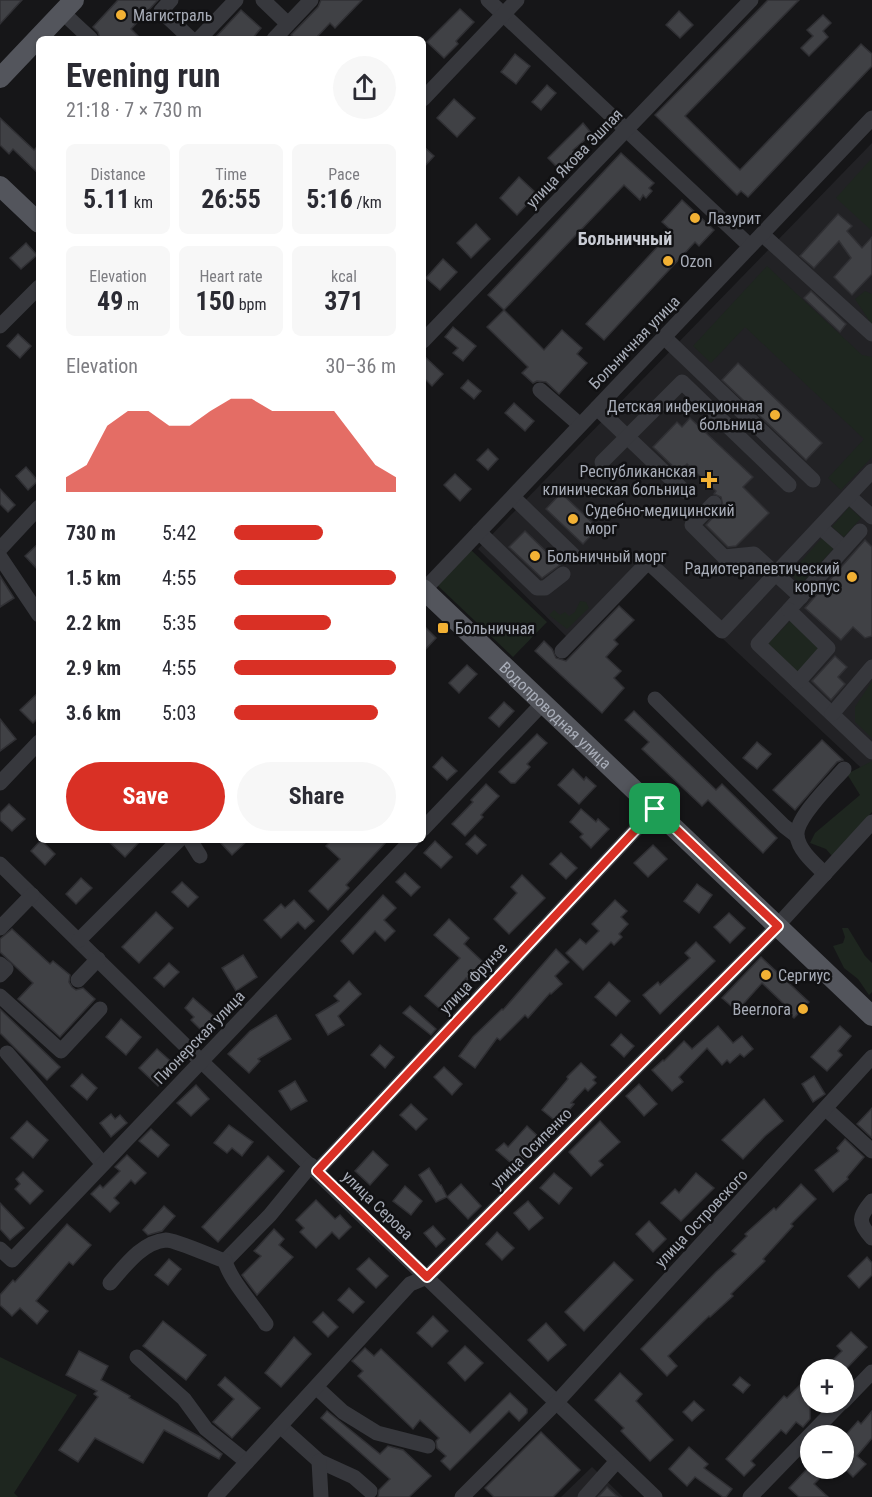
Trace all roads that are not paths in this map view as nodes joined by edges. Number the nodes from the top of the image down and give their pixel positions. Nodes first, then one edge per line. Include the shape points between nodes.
1 (171, 0) edge
2 (236, 0) edge
3 (263, 0) edge
4 (311, 0) edge
5 (488, 0) edge
6 (517, 0) edge
7 (751, 0) edge
8 (68, 6) edge
9 (503, 14) junction
10 (288, 24) junction
11 (40, 36) edge
12 (89, 36) edge
13 (188, 36) edge
14 (202, 36) edge
15 (277, 36) edge
16 (36, 40) edge
17 (0, 78) edge
18 (426, 96) edge
19 (872, 118) edge
20 (627, 130) junction
21 (0, 186) edge
22 (36, 220) edge
23 (762, 234) junction
24 (750, 246) junction
25 (36, 290) edge
26 (0, 326) edge
27 (872, 334) edge
28 (664, 337) junction
29 (426, 338) edge
30 (540, 390) dead end
31 (597, 408) junction
32 (580, 425) junction
33 (627, 437) junction
34 (602, 462) dead end
35 (872, 471) edge
36 (813, 480) dead end
37 (789, 484) dead end
38 (684, 491) dead end
39 (849, 496) junction
40 (513, 497) junction
41 (714, 503) dead end
42 (36, 510) edge
43 (872, 517) edge
44 (820, 527) junction
45 (860, 531) dead end
46 (479, 532) junction
47 (844, 548) junction
48 (0, 549) edge
49 (573, 555) dead end
50 (0, 557) edge
51 (563, 574) dead end
52 (776, 574) junction
53 (426, 587) edge
54 (426, 593) edge
55 (801, 597) junction
56 (789, 610) junction
57 (36, 611) edge
58 (562, 651) dead end
59 (872, 668) edge
60 (798, 682) junction
61 (655, 699) dead end
62 (543, 703) junction
63 (832, 714) junction
64 (36, 745) edge
65 (872, 752) edge
66 (844, 769) dead end
67 (0, 783) edge
68 (655, 809) junction
69 (872, 822) edge
70 (426, 826) edge
71 (797, 836) junction
72 (176, 843) edge
73 (192, 843) edge
74 (409, 843) edge
75 (200, 856) dead end
76 (0, 864) edge
77 (825, 874) junction
78 (33, 895) junction
79 (778, 926) junction
80 (0, 928) edge
81 (79, 940) junction
82 (98, 959) junction
83 (0, 964) edge
84 (0, 975) edge
85 (78, 980) dead end
86 (0, 996) edge
87 (100, 1010) dead end
88 (871, 1013) edge
89 (7, 1053) dead end
90 (872, 1058) edge
91 (201, 1061) junction
92 (826, 1109) junction
93 (872, 1151) edge
94 (103, 1164) junction
95 (314, 1168) junction
96 (872, 1202) edge
97 (872, 1238) edge
98 (0, 1248) edge
99 (225, 1261) junction
100 (427, 1277) junction
101 (110, 1283) dead end
102 (266, 1324) dead end
103 (137, 1358) dead end
104 (872, 1372) edge
105 (316, 1387) junction
106 (854, 1391) edge
107 (555, 1403) junction
108 (832, 1413) edge
109 (280, 1426) junction
110 (428, 1446) dead end
111 (319, 1461) junction
112 (617, 1461) junction
113 (247, 1462) junction
114 (370, 1491) dead end
115 (215, 1497) edge
116 (321, 1497) edge
117 (462, 1497) edge
118 (585, 1497) edge
119 (655, 1497) edge
120 (750, 1497) edge

1 - 13 street via 161,11
2 - 14 street
3 - 10 street
4 - 10 street
5 - 9 street
6 - 9 street
7 - 20 street, улица Якова Эшпая
8 - 11 main road
8 - 12 street
9 - 18 street
9 - 20 street
10 - 15 street
16 - 17 main road
19 - 23 street, Больничная улица
20 - 24 street
20 - 29 street, улица Якова Эшпая
21 - 22 main road
23 - 24 street, Больничная улица
23 - 27 street
24 - 28 street, Больничная улица
25 - 26 street
28 - 31 street, Больничная улица
28 - 36 street
30 - 32 street
31 - 32 street, Больничная улица
31 - 33 street
32 - 40 street, Больничная улица
33 - 34 street
33 - 37 street via 682,382
33 - 38 street
35 - 39 street
39 - 43 street
39 - 44 street
40 - 46 street, Больничная улица
40 - 49 street
41 - 52 street via 692,525 724,557 754,554
42 - 48 street
44 - 47 street
44 - 52 street
45 - 47 street
46 - 51 street via 537,588 545,588
46 - 53 street, Больничная улица
47 - 55 street
50 - 57 street
52 - 55 street
52 - 58 street via 722,632 648,562
54 - 62 main road, Водопроводная улица
55 - 56 street
56 - 60 street via 828,648
56 - 60 street via 758,644
59 - 63 street
60 - 63 street
61 - 71 street
62 - 68 main road, Водопроводная улица
62 - 70 street
63 - 65 street
64 - 67 street
66 - 71 street via 800,822
68 - 79 main road, Водопроводная улица
68 - 95 street, улица Фрунзе
69 - 77 street, улица Осипенко
71 - 77 street via 803,850
72 - 81 street
73 - 75 street
74 - 91 street, Пионерская улица
76 - 78 street, улица Серова
77 - 79 street, улица Осипенко
78 - 80 street
78 - 81 street, улица Серова
79 - 88 main road, Водопроводная улица
79 - 100 street, улица Осипенко
81 - 82 street, улица Серова
82 - 85 street
82 - 91 street, улица Серова
83 - 84 street via 6,969
86 - 87 street via 61,1051
89 - 94 street
90 - 92 street, улица Островского
91 - 94 street, Пионерская улица
91 - 95 street, улица Серова
92 - 93 street
92 - 107 street, улица Островского
94 - 98 street, Пионерская улица via 12,1260
95 - 99 street, улица Фрунзе
95 - 100 street, улица Серова
96 - 97 street via 861,1220
99 - 101 street via 168,1240 148,1245
99 - 102 street via 228,1273
100 - 105 street, улица Осипенко via 410,1284
100 - 107 street, улица Серова
103 - 113 street via 184,1399 206,1429
104 - 106 street
105 - 109 street, улица Осипенко
105 - 110 street via 343,1412 377,1433
107 - 112 street, улица Серова
107 - 117 street, улица Островского
108 - 120 street
109 - 111 street
109 - 113 street, улица Осипенко
111 - 114 street via 354,1478
111 - 116 street
112 - 118 street
112 - 119 street, улица Серова
113 - 115 street, улица Осипенко

